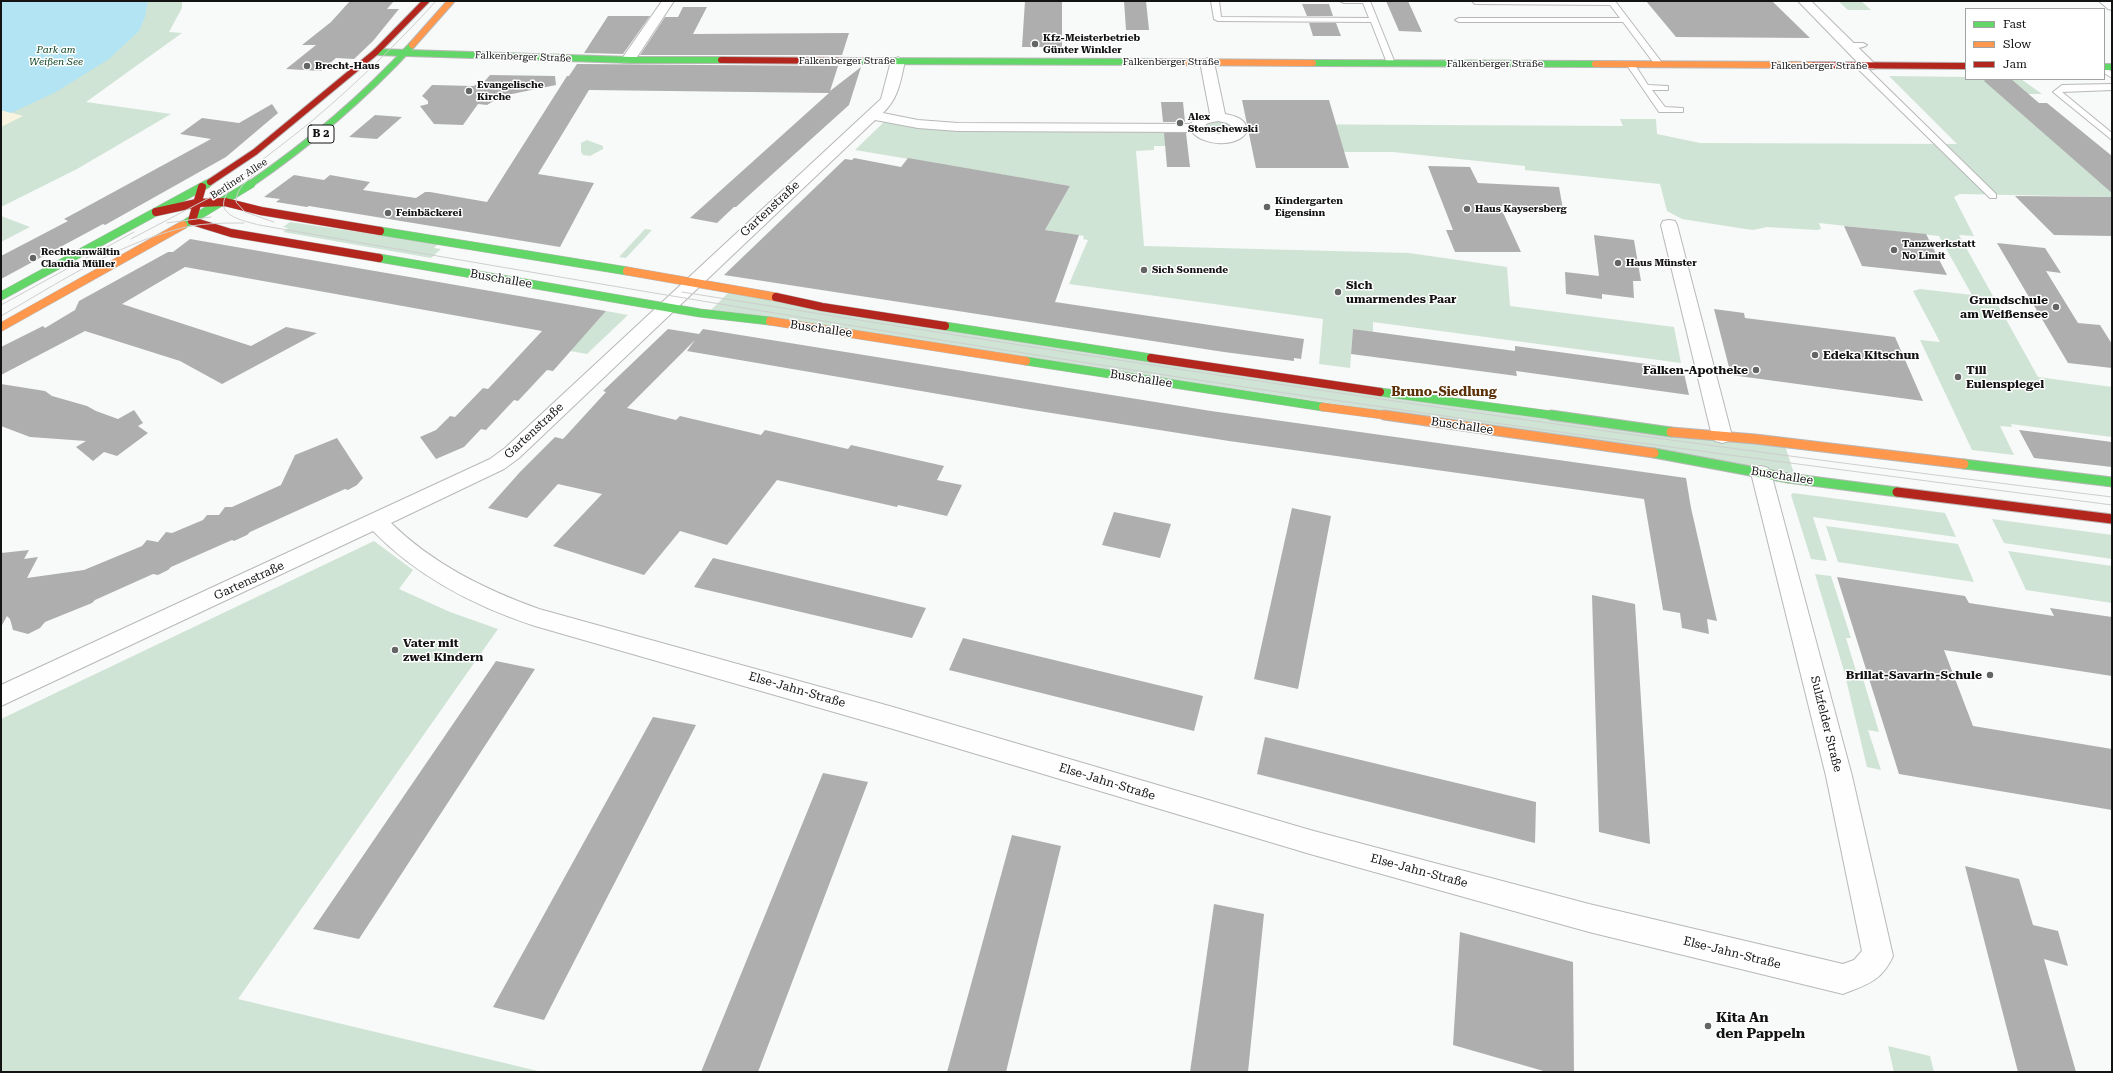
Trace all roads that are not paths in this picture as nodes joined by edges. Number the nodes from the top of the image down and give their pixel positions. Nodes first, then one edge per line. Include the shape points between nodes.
1 (426, 1) edge
2 (451, 1) edge
3 (668, 1) edge
4 (1215, 1) edge
5 (1344, 1) edge
6 (1366, 1) edge
7 (1804, 1) edge
8 (2105, 1) edge
9 (1475, 2) edge
10 (1612, 2) edge
11 (2112, 6) edge
12 (1372, 20) junction
13 (1459, 20) dead end
14 (1626, 20) junction
15 (1848, 45) junction
16 (1863, 45) dead end
17 (376, 52) junction
18 (406, 53) junction
19 (628, 60) junction
20 (898, 61) junction
21 (1207, 62) junction
22 (1391, 63) junction
23 (1630, 64) junction
24 (1659, 64) junction
25 (1865, 66) junction
26 (1965, 66) edge
27 (1647, 87) junction
28 (2112, 87) edge
29 (1665, 88) dead end
30 (1680, 110) dead end
31 (871, 115) junction
32 (1218, 117) junction
33 (1196, 128) junction
34 (2112, 137) edge
35 (202, 187) junction
36 (1993, 196) dead end
37 (225, 202) junction
38 (197, 203) junction
39 (156, 212) junction
40 (192, 221) junction
41 (1669, 225) dead end
42 (691, 283) junction
43 (1, 296) edge
44 (666, 307) junction
45 (1, 327) edge
46 (1722, 436) junction
47 (1761, 473) junction
48 (2112, 482) edge
49 (2112, 519) edge
50 (376, 521) junction
51 (1, 696) edge
52 (1864, 971) joint

1 - 17 main road, Berliner Allee / B 2
2 - 18 main road, Berliner Allee / B 2
3 - 19 street
4 - 12 lane via 1218,19
5 - 6 lane
6 - 12 lane
7 - 15 street
8 - 11 street
9 - 10 lane
10 - 14 lane
12 - 22 lane
13 - 14 lane
14 - 24 lane
15 - 16 lane
15 - 25 street
17 - 18 main road, Falkenberger Straße
17 - 35 main road, Berliner Allee / B 2 via 255,152
18 - 19 main road, Falkenberger Straße
18 - 37 main road, Berliner Allee / B 2 via 316,139
19 - 20 main road, Falkenberger Straße
20 - 21 main road, Falkenberger Straße
20 - 31 street, Gartenstraße via 890,95
21 - 22 main road, Falkenberger Straße
21 - 32 street
22 - 23 main road, Falkenberger Straße
23 - 24 main road, Falkenberger Straße
23 - 27 lane
24 - 25 main road, Falkenberger Straße
25 - 26 main road, Falkenberger Straße
25 - 36 lane
27 - 29 lane
27 - 30 lane via 1662,110
28 - 34 lane via 2062,88 2057,92
31 - 33 street via 918,124 958,127
31 - 42 street, Gartenstraße
32 - 33 street via 1199,121
32 - 33 street via 1237,123 1240,132 1231,137 1212,138 1201,134
35 - 38 main road
35 - 39 main road, Berliner Allee / B 2
37 - 38 main road, Buschallee
37 - 40 main road, Berliner Allee / B 2
37 - 42 main road, Buschallee via 261,211
38 - 39 main road, Buschallee
38 - 40 main road
39 - 43 main road, Berliner Allee / B 2
40 - 44 main road, Buschallee via 231,233
40 - 45 main road, Berliner Allee / B 2
41 - 46 street
42 - 44 street, Gartenstraße
42 - 46 main road, Buschallee via 763,294 822,307 1252,374 1687,434
44 - 47 main road, Buschallee via 748,320 804,325 1213,391 1675,456
44 - 50 street, Gartenstraße via 512,453 497,464
46 - 48 main road, Buschallee
47 - 49 main road, Buschallee
47 - 52 street, Sulzfelder Straße via 1839,776 1878,956
50 - 51 street, Gartenstraße
50 - 52 street, Else-Jahn-Straße via 418,559 451,582 502,606 535,617 885,715 1303,840 1589,918 1843,980

